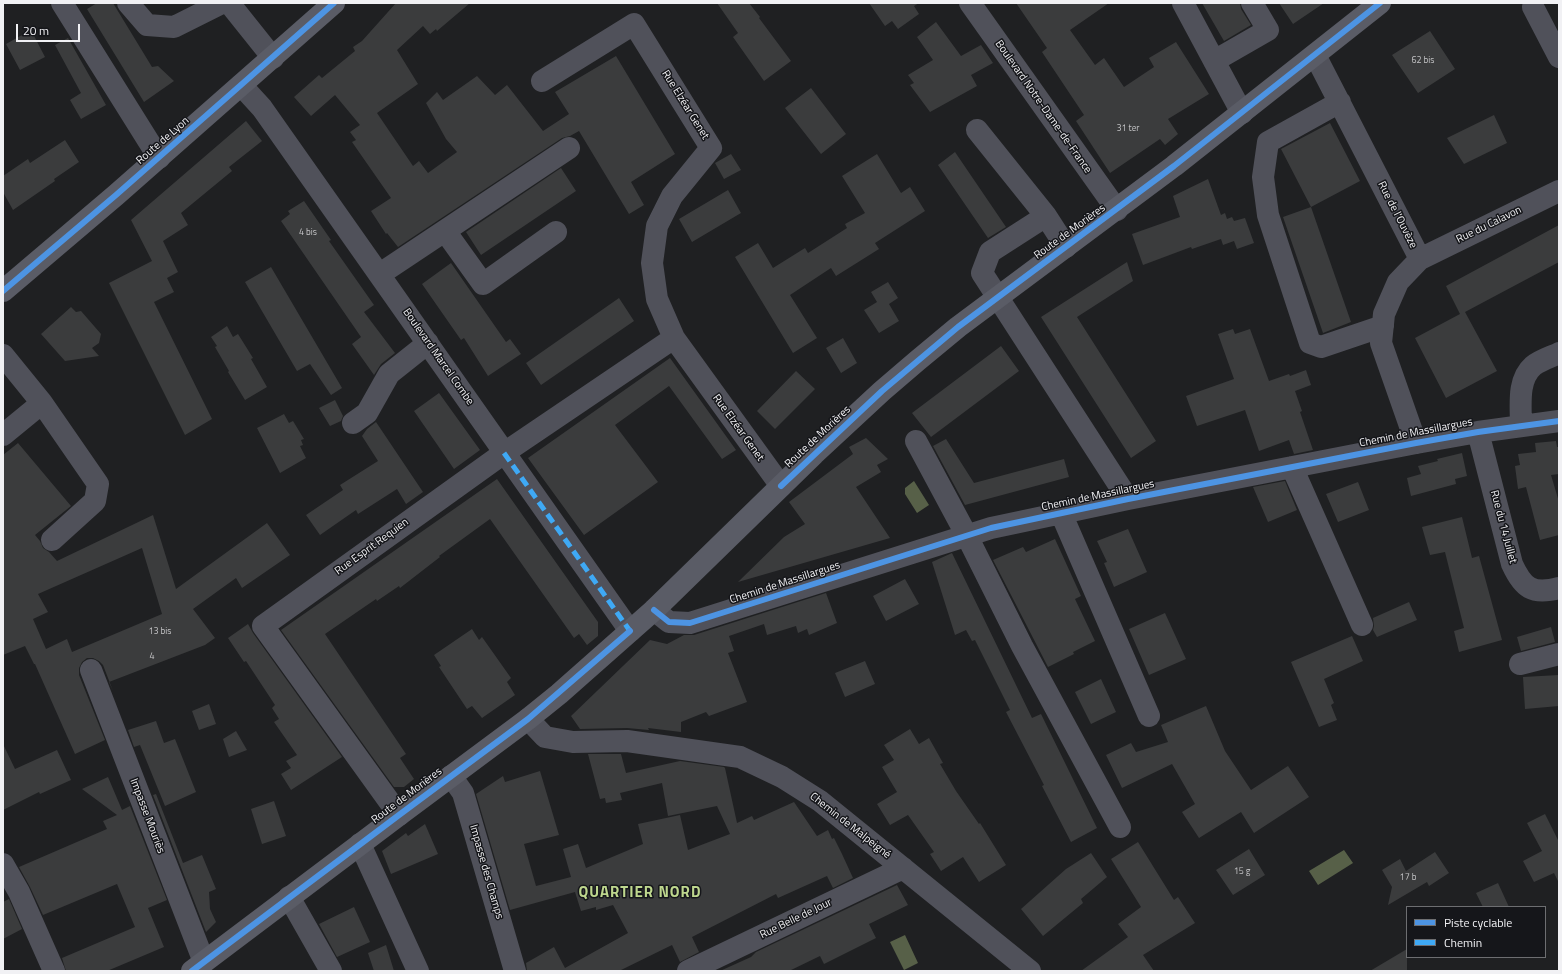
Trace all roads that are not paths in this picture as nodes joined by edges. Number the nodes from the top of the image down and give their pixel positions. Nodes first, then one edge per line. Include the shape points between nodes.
1 (62, 3) edge
2 (128, 3) edge
3 (222, 3) edge
4 (229, 3) edge
5 (334, 3) edge
6 (970, 3) edge
7 (1183, 3) edge
8 (1252, 3) edge
9 (1377, 4) edge
10 (1533, 7) dead end
11 (1315, 55) junction
12 (1559, 57) edge
13 (273, 58) junction
14 (1214, 61) junction
15 (542, 81) dead end
16 (241, 85) junction
17 (1340, 102) junction
18 (1242, 113) junction
19 (977, 130) dead end
20 (569, 148) dead end
21 (159, 158) junction
22 (1559, 191) edge
23 (1117, 210) junction
24 (1046, 216) junction
25 (445, 231) junction
26 (556, 232) dead end
27 (1066, 247) junction
28 (1420, 259) junction
29 (380, 274) junction
30 (3, 292) edge
31 (997, 298) junction
32 (1382, 326) junction
33 (674, 338) junction
34 (428, 343) junction
35 (1559, 353) edge
36 (3, 355) edge
37 (42, 403) junction
38 (1559, 421) edge
39 (353, 423) dead end
40 (1520, 426) junction
41 (1478, 432) junction
42 (3, 435) edge
43 (916, 442) dead end
44 (1416, 443) junction
45 (504, 453) junction
46 (1292, 467) junction
47 (781, 486) junction
48 (1128, 499) junction
49 (1061, 513) junction
50 (966, 536) junction
51 (52, 540) dead end
52 (1559, 588) edge
53 (654, 610) junction
54 (1362, 625) dead end
55 (630, 632) junction
56 (1559, 654) edge
57 (1520, 664) dead end
58 (91, 670) dead end
59 (1149, 716) dead end
60 (528, 719) junction
61 (451, 776) junction
62 (399, 815) junction
63 (1120, 827) dead end
64 (360, 844) junction
65 (3, 864) edge
66 (903, 868) junction
67 (289, 897) junction
68 (198, 966) edge
69 (54, 971) edge
70 (331, 971) edge
71 (418, 971) edge
72 (515, 971) edge
73 (688, 971) edge
74 (1029, 971) edge

1 - 21 street
2 - 3 street via 147,25 174,27
4 - 13 street
5 - 13 main road, Route de Lyon
6 - 23 street, Boulevard Notre-Dame-de-France
7 - 14 street
8 - 14 street via 1268,30
9 - 11 main road, Route de Morières
10 - 12 street
11 - 17 street, Rue de l'Ouvèze
11 - 18 main road, Route de Morières
13 - 16 main road, Route de Lyon
14 - 18 street
15 - 33 street, Rue Elzéar Genet via 634,24 711,148 672,196 657,226 652,263 657,298
16 - 21 main road, Route de Lyon
16 - 29 street, Boulevard Marcel Combe via 262,108
17 - 28 street, Rue de l'Ouvèze
17 - 32 street via 1268,142 1263,177 1268,215 1310,343 1321,346
18 - 23 main road, Route de Morières
19 - 24 street
20 - 25 street
21 - 30 main road, Route de Lyon
22 - 28 street, Rue du Calavon
23 - 27 main road, Route de Morières
24 - 27 street
24 - 31 street via 990,252 982,274
25 - 26 street via 484,284
25 - 29 street
27 - 31 main road, Route de Morières
28 - 32 street, Rue de l'Ouvèze via 1398,282 1384,314
29 - 34 street, Boulevard Marcel Combe
31 - 47 main road, Route de Morières via 882,391
31 - 48 street
32 - 44 street, Rue de l'Ouvèze via 1381,343
33 - 45 street, Rue Esprit Requien
33 - 47 street, Rue Elzéar Genet
34 - 39 street via 389,374 366,413
34 - 45 street, Boulevard Marcel Combe
35 - 40 street via 1534,365 1524,378
36 - 37 street
37 - 42 street
37 - 51 street via 98,484 95,501
38 - 40 street, Chemin de Massillargues
40 - 41 street, Chemin de Massillargues
41 - 44 street, Chemin de Massillargues
41 - 52 street, Rue du 14 Juillet via 1512,564 1518,578 1531,590 1547,591
43 - 50 street
44 - 46 street, Chemin de Massillargues
45 - 55 street, Boulevard Marcel Combe
45 - 62 street, Rue Esprit Requien via 263,626
46 - 48 street, Chemin de Massillargues
46 - 54 street
47 - 53 main road, Route de Morières
48 - 49 street, Chemin de Massillargues
49 - 50 street, Chemin de Massillargues
49 - 59 street
50 - 53 street, Chemin de Massillargues via 690,623 669,622
50 - 63 street
53 - 55 main road, Route de Morières
55 - 60 main road, Route de Morières
56 - 57 street
58 - 68 street, Impasse Mouriès
60 - 61 main road, Route de Morières
60 - 66 street, Chemin de Malpeigné via 545,737 573,742 627,741 740,757 782,777 820,801
61 - 62 main road, Route de Morières
61 - 72 street, Impasse des Champs via 463,793
62 - 64 main road, Route de Morières
64 - 67 main road, Route de Morières
64 - 71 street
65 - 69 street via 19,892
66 - 73 street, Rue Belle de Jour
66 - 74 street, Chemin de Malpeigné
67 - 68 main road, Route de Morières
67 - 70 street

